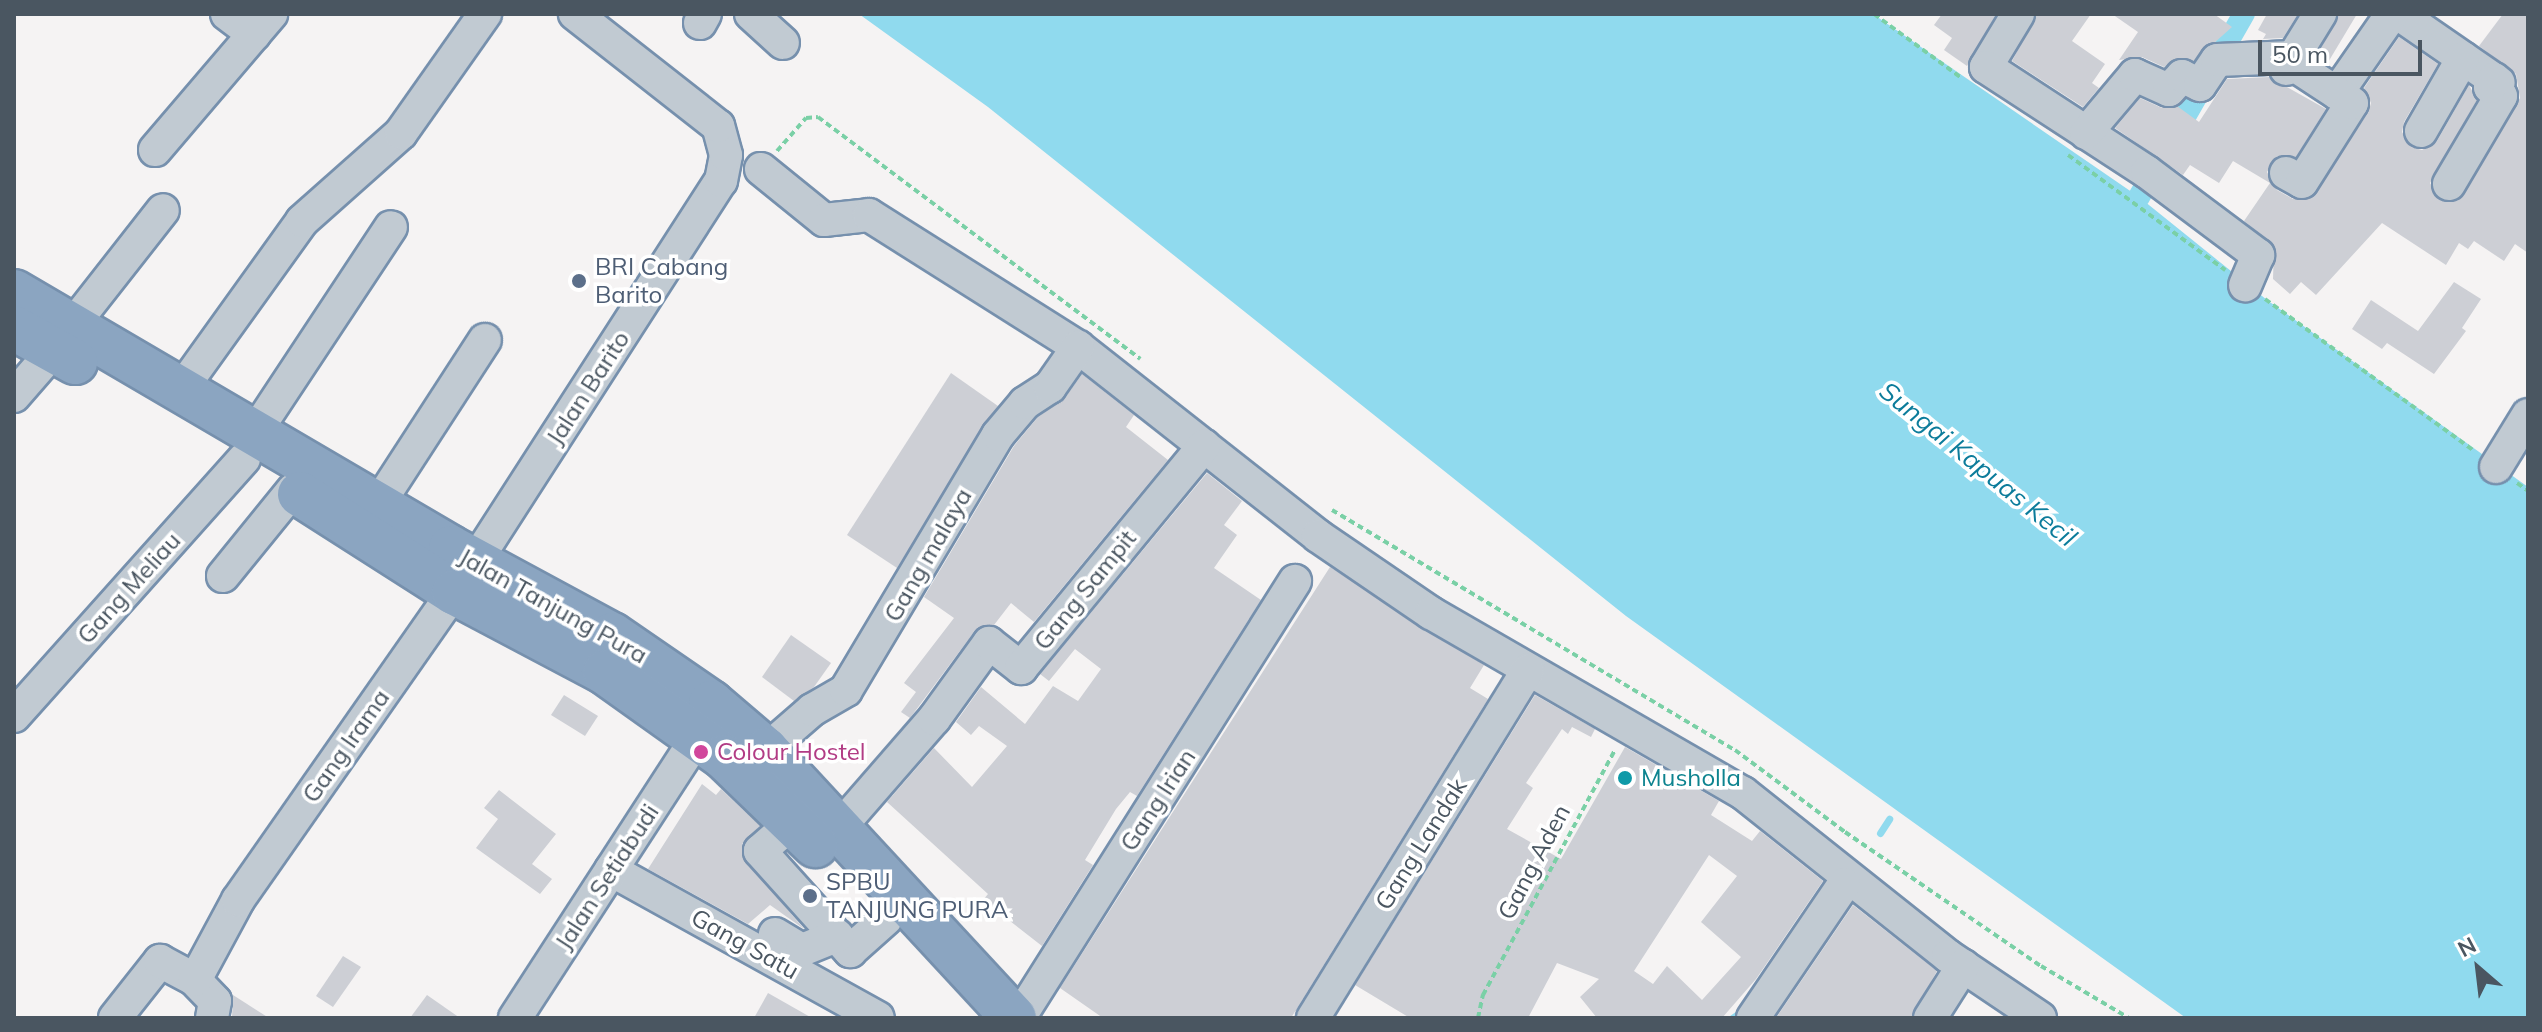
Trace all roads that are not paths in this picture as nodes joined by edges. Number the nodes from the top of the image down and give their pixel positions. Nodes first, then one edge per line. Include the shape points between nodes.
1 (227, 14) edge
2 (485, 14) edge
3 (575, 14) edge
4 (751, 14) edge
5 (2018, 14) edge
6 (2320, 14) edge
7 (2392, 14) edge
8 (2399, 14) edge
9 (262, 24) edge
10 (783, 43) dead end
11 (2463, 58) junction
12 (2290, 63) junction
13 (2337, 93) junction
14 (2421, 131) dead end
15 (2076, 143) junction
16 (155, 150) dead end
17 (761, 169) road end
18 (2286, 173) dead end
19 (2449, 184) dead end
20 (163, 210) dead end
21 (391, 227) dead end
22 (2245, 285) road end
23 (14, 292) edge
24 (14, 328) edge
25 (63, 338) junction
26 (485, 340) dead end
27 (1078, 347) junction
28 (14, 396) edge
29 (191, 407) junction
30 (2528, 415) edge
31 (1204, 446) junction
32 (249, 447) junction
33 (2496, 467) road end
34 (293, 490) junction
35 (377, 506) junction
36 (223, 576) dead end
37 (465, 577) junction
38 (1295, 581) dead end
39 (1528, 670) junction
40 (14, 716) edge
41 (698, 736) junction
42 (766, 750) junction
43 (793, 822) junction
44 (840, 827) junction
45 (611, 870) junction
46 (1844, 884) dead end
47 (886, 919) junction
48 (775, 934) dead end
49 (837, 936) junction
50 (1963, 966) junction
51 (195, 980) junction
52 (115, 1018) edge
53 (212, 1018) edge
54 (515, 1018) edge
55 (878, 1018) edge
56 (977, 1018) edge
57 (1016, 1018) edge
58 (1313, 1018) edge
59 (1753, 1018) edge
60 (1930, 1018) edge
61 (2040, 1018) edge

1 - 9 street
2 - 29 street via 401,133 302,221
3 - 37 street, Jalan Barito via 718,126 726,155 721,181
4 - 10 street
5 - 15 street via 1986,67
6 - 12 street
7 - 13 street
8 - 11 street
9 - 16 street
11 - 14 street
11 - 19 street via 2496,81 2490,87 2501,96
12 - 13 street
12 - 15 street via 2217,60 2200,85 2182,76 2169,90 2135,75
13 - 18 street via 2352,103 2302,182
15 - 22 street via 2258,255
17 - 27 street via 824,220 869,215
20 - 25 street
21 - 32 street, Gang Meliau
23 - 25 highway, Jalan Tanjung Pura
24 - 25 highway, Jalan Tanjung Pura
25 - 28 street
25 - 29 highway, Jalan Tanjung Pura
26 - 35 street
27 - 31 street
27 - 42 street, Gang malaya via 1050,387 1025,403 998,435 846,690 812,710
29 - 32 highway, Jalan Tanjung Pura
30 - 33 street
31 - 39 street via 1318,536
31 - 44 street, Gang Sampit via 1021,668 989,643 934,719
32 - 34 highway, Jalan Tanjung Pura
32 - 35 highway, Jalan Tanjung Pura
32 - 40 street, Gang Meliau
34 - 36 street
34 - 37 highway, Jalan Tanjung Pura
35 - 37 highway, Jalan Tanjung Pura
37 - 41 highway, Jalan Tanjung Pura
37 - 42 highway, Jalan Tanjung Pura via 612,635 711,703
37 - 51 street, Gang Irama via 238,900
38 - 57 street, Gang Irian
39 - 50 street via 1743,793
39 - 58 street, Gang Landak
41 - 43 highway, Jalan Tanjung Pura
41 - 45 street, Jalan Setiabudi
42 - 44 highway, Jalan Tanjung Pura
43 - 47 highway, Jalan Tanjung Pura
43 - 49 street via 760,851
44 - 57 highway, Jalan Tanjung Pura
45 - 54 street, Jalan Setiabudi
45 - 55 street, Gang Satu
46 - 59 street
47 - 49 street via 850,951
47 - 56 highway, Jalan Tanjung Pura
48 - 49 street via 802,950
50 - 60 street
50 - 61 street
51 - 52 street via 160,961
51 - 53 street via 215,1001

